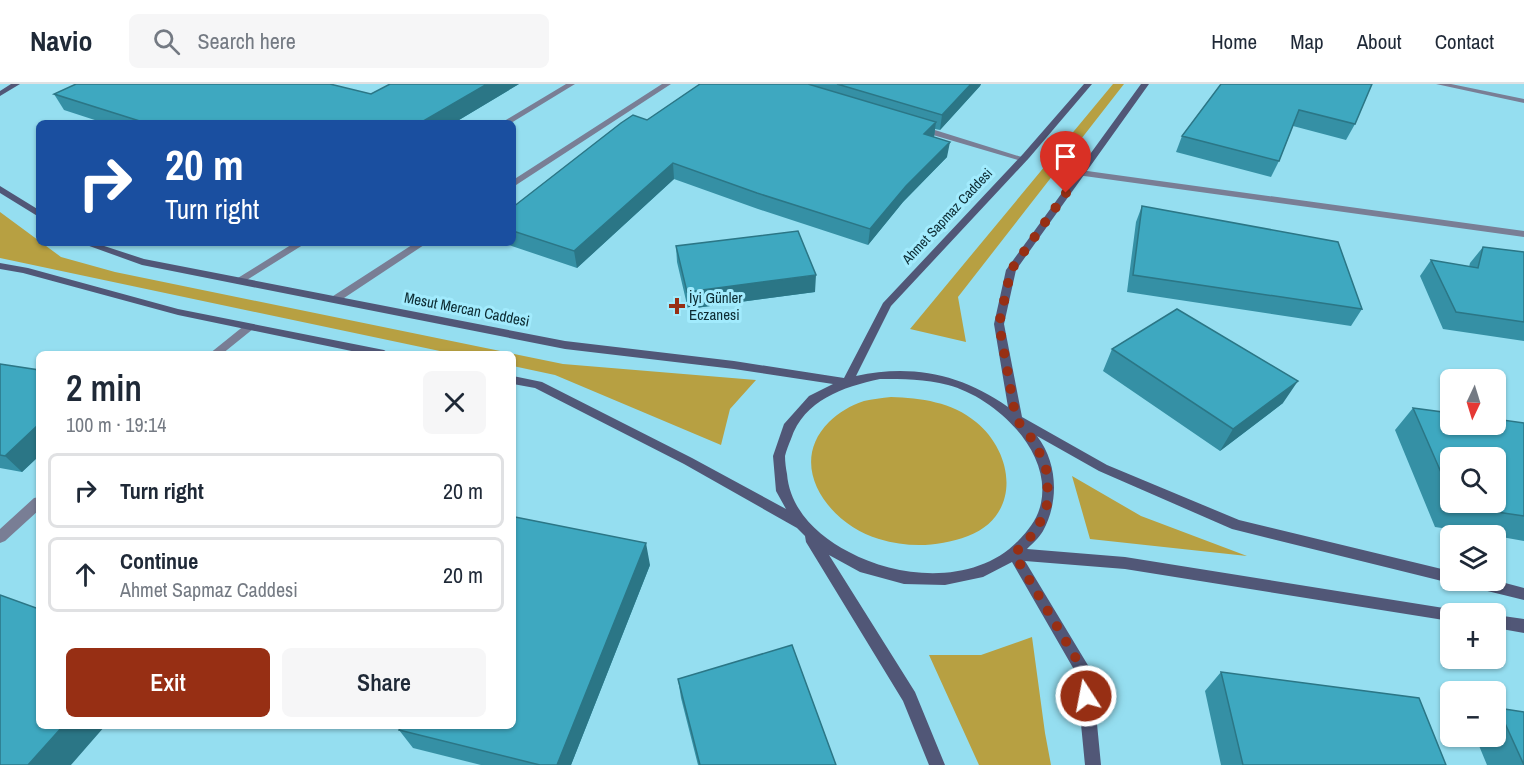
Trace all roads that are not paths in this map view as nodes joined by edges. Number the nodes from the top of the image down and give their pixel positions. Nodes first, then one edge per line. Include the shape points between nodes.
1 (16, 84) edge
2 (570, 84) edge
3 (667, 84) edge
4 (1088, 84) edge
5 (1145, 84) edge
6 (1440, 84) edge
7 (0, 94) edge
8 (1524, 101) edge
9 (509, 120) edge
10 (914, 126) edge
11 (1024, 159) junction
12 (1080, 173) junction
13 (516, 182) edge
14 (0, 189) edge
15 (36, 212) edge
16 (1524, 234) edge
17 (95, 246) edge
18 (296, 246) edge
19 (417, 246) edge
20 (0, 266) edge
21 (238, 281) junction
22 (334, 300) junction
23 (249, 327) junction
24 (219, 351) edge
25 (369, 351) edge
26 (516, 381) edge
27 (847, 382) junction
28 (1016, 419) junction
29 (36, 505) edge
30 (803, 526) junction
31 (0, 537) edge
32 (1014, 554) junction
33 (1440, 575) edge
34 (1506, 590) edge
35 (1524, 594) edge
36 (1440, 613) edge
37 (1506, 623) edge
38 (1524, 626) edge
39 (937, 765) edge
40 (1093, 765) edge

1 - 7 main road
2 - 9 street
3 - 13 street
4 - 11 main road, Ahmet Sapmaz Caddesi
5 - 12 main road
6 - 8 street
10 - 11 street
11 - 27 main road, Ahmet Sapmaz Caddesi via 887,305
12 - 16 street
12 - 28 main road via 1011,270 999,324
14 - 15 main road
17 - 21 main road, Mesut Mercan Caddesi via 142,262
18 - 21 street
19 - 22 street
20 - 23 main road
21 - 22 main road, Mesut Mercan Caddesi
22 - 27 main road, Mesut Mercan Caddesi via 564,345
23 - 24 street
23 - 25 main road
26 - 30 main road via 538,385 688,460
27 - 28 main road via 880,375 917,375 953,382 987,398
27 - 30 main road via 813,399 790,424 779,456 783,491
28 - 32 main road via 1036,444 1047,472 1048,502 1037,530
28 - 33 main road via 1103,468 1237,525
29 - 31 street
30 - 32 main road via 830,549 856,563 904,578 945,579 974,573
30 - 39 main road via 909,697
32 - 36 main road via 1125,563
32 - 40 main road via 1084,672
34 - 35 main road
37 - 38 main road

